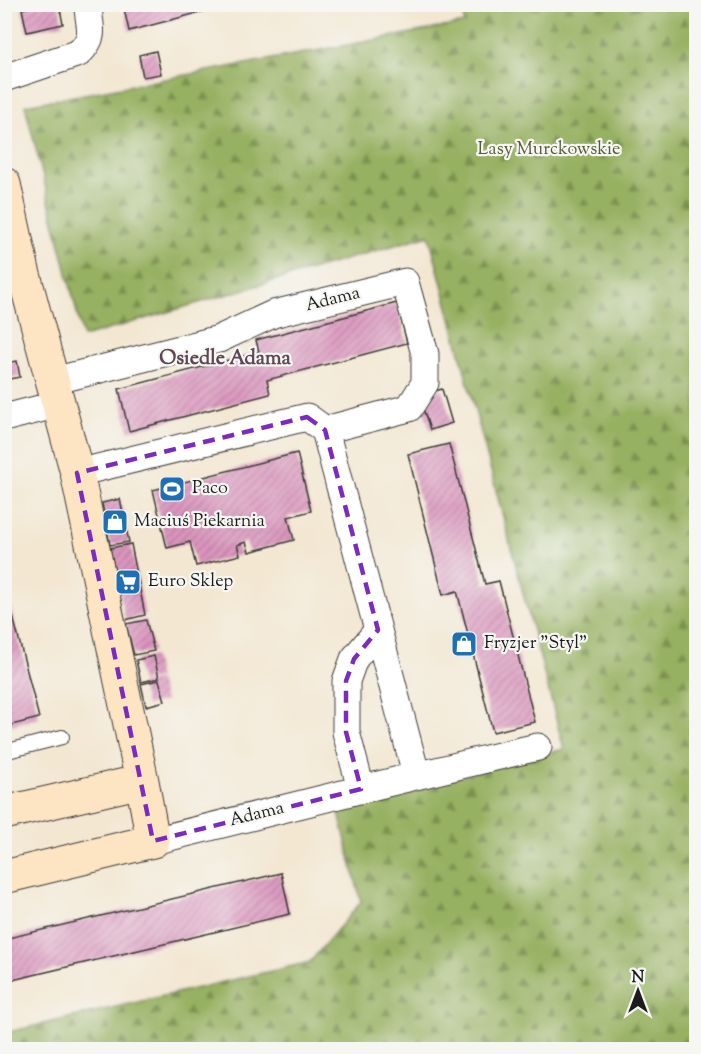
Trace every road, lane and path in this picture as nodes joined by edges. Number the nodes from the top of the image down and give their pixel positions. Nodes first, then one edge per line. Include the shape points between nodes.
1 (88, 4) edge
2 (4, 78) edge
3 (4, 184) edge
4 (56, 392) junction
5 (4, 418) edge
6 (326, 430) junction
7 (77, 473) junction
8 (378, 630) junction
9 (62, 737) dead end
10 (537, 747) dead end
11 (4, 752) edge
12 (416, 774) junction
13 (142, 781) junction
14 (361, 789) junction
15 (4, 813) edge
16 (153, 841) junction
17 (4, 877) edge

1 - 2 street via 92,30 88,44 79,53
3 - 4 street via 15,273
4 - 5 street, Adama
4 - 6 street, Adama via 219,339 273,314 405,282 425,354 424,383 409,408
4 - 7 street
6 - 7 street via 307,417
6 - 8 street
7 - 13 street
8 - 12 street
8 - 14 street via 354,659 346,681 346,732
9 - 11 lane
10 - 12 street, Adama
12 - 14 street, Adama
13 - 15 street
13 - 16 street
14 - 16 street, Adama
16 - 17 street, Adama

